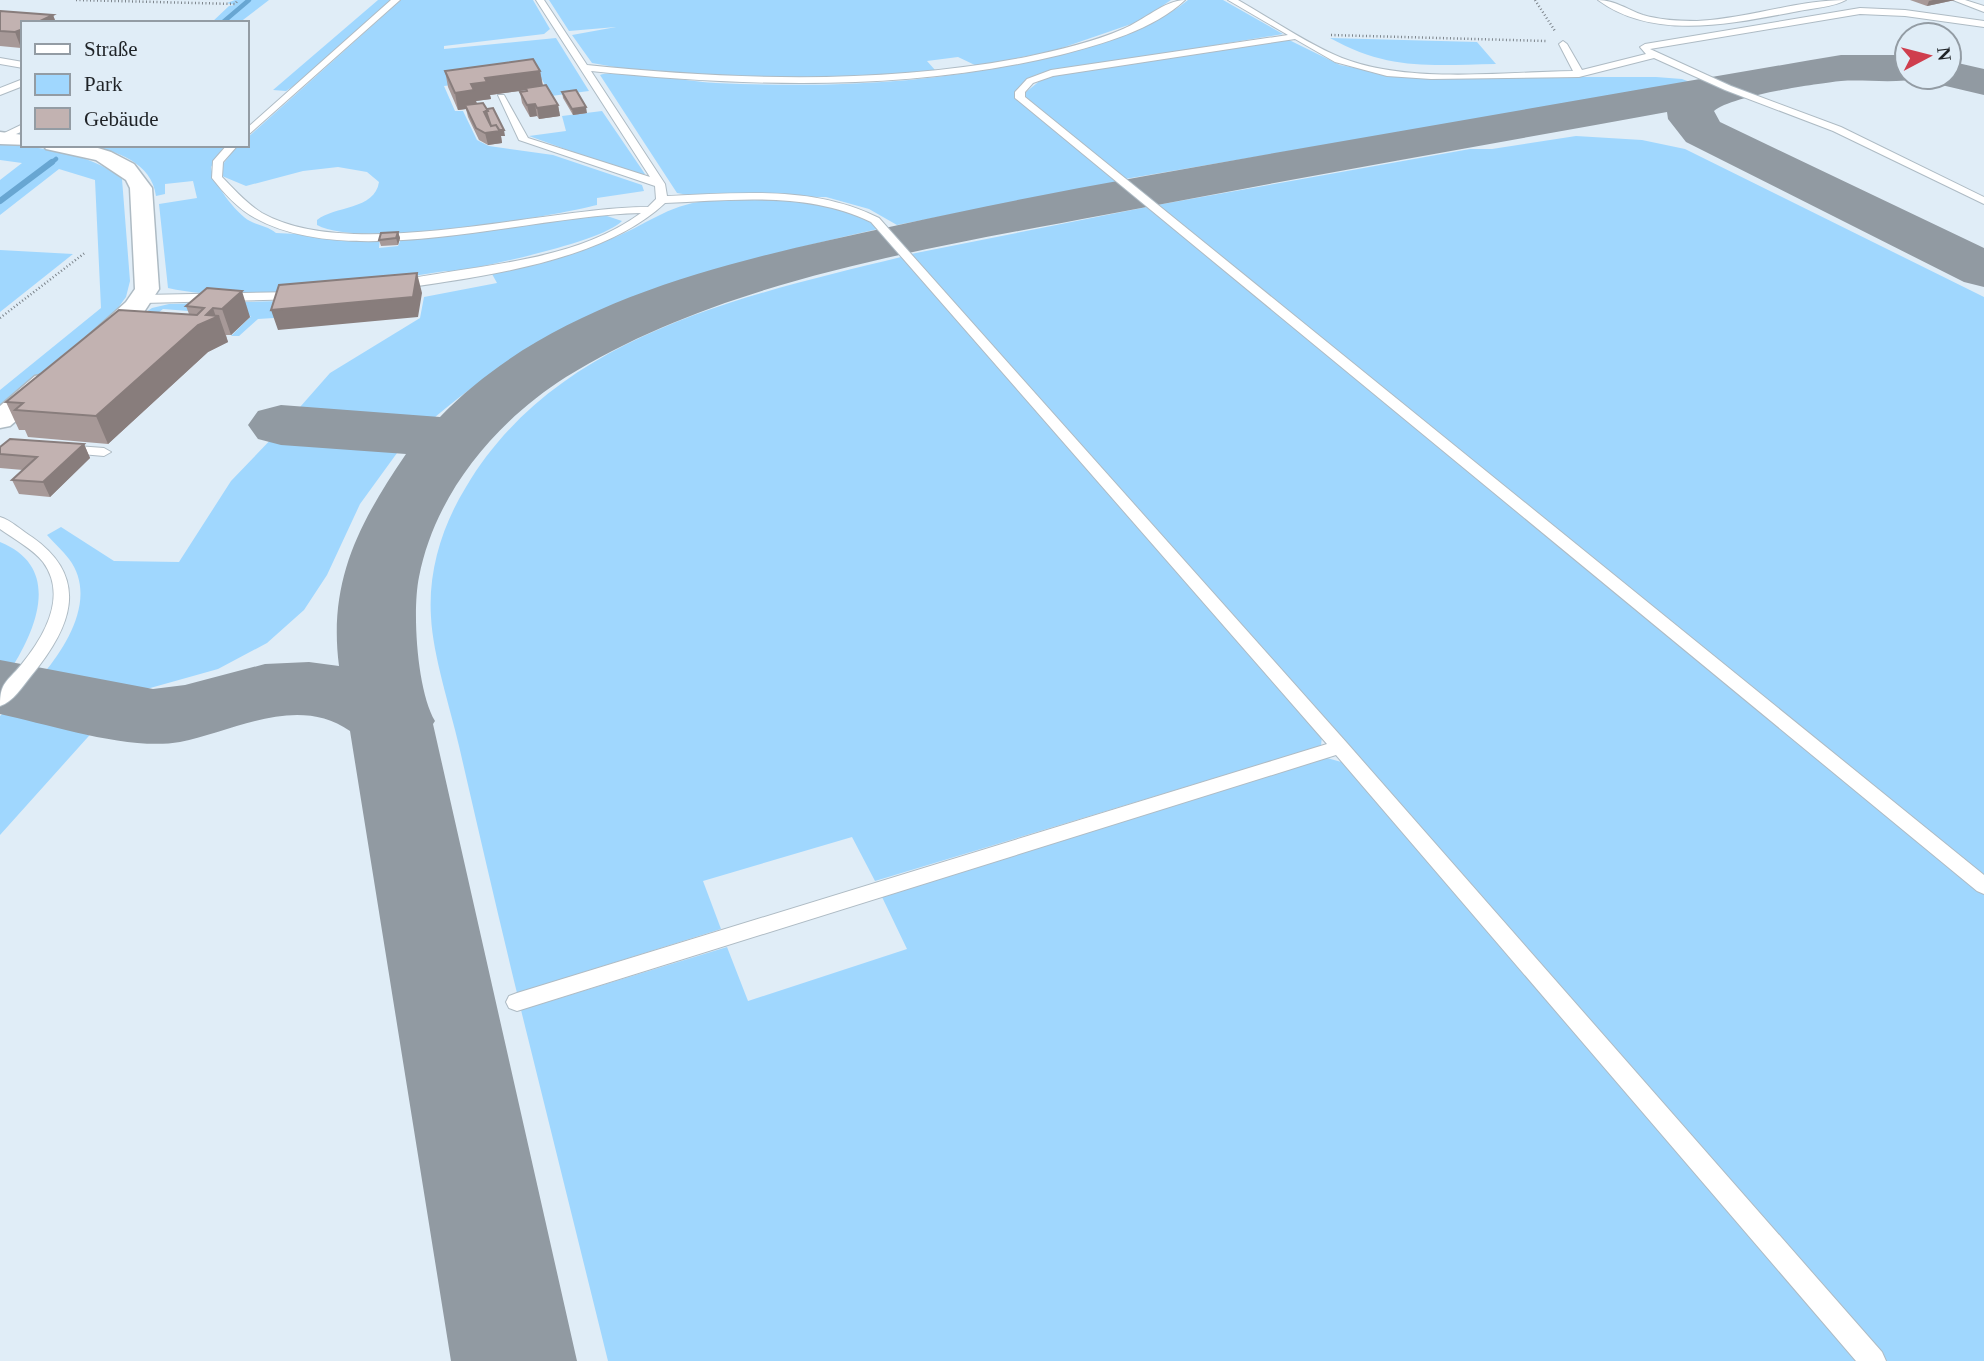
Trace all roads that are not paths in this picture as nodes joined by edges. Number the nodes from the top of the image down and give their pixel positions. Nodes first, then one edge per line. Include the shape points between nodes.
1 (396, 0) edge
2 (540, 0) edge
3 (1181, 0) edge
4 (1232, 0) edge
5 (1602, 0) edge
6 (1842, 0) edge
7 (1958, 0) edge
8 (1984, 9) edge
9 (1984, 24) edge
10 (1294, 37) junction
11 (1562, 43) road end
12 (1654, 55) junction
13 (0, 61) edge
14 (21, 65) edge
15 (583, 66) junction
16 (1579, 74) junction
17 (21, 83) edge
18 (0, 92) edge
19 (501, 97) edge
20 (21, 128) edge
21 (248, 132) edge
22 (1, 138) edge
23 (21, 141) edge
24 (63, 147) edge
25 (231, 147) edge
26 (659, 198) junction
27 (1984, 201) edge
28 (382, 287) edge
29 (306, 295) edge
30 (143, 299) junction
31 (0, 420) edge
32 (52, 448) edge
33 (104, 452) dead end
34 (0, 522) edge
35 (0, 700) edge
36 (1340, 747) junction
37 (1984, 886) edge
38 (517, 1002) dead end
39 (1873, 1361) edge

1 - 21 lane
2 - 15 lane
3 - 15 lane via 1143,23 1068,50 911,77 742,81
4 - 10 lane
5 - 6 lane via 1651,20 1673,23 1701,23
7 - 8 lane
9 - 12 lane via 1860,11 1650,44 1646,51
10 - 16 lane via 1338,60 1387,73
10 - 37 lane via 1051,73 1030,81 1020,98
11 - 16 lane
12 - 16 lane
12 - 27 lane via 1837,129
13 - 14 lane
15 - 26 lane
17 - 18 lane
19 - 26 lane via 524,140
20 - 22 lane
22 - 23 street
24 - 30 street via 101,155 137,178 148,283
25 - 26 lane via 218,161 217,178 261,217 294,230 394,235 603,211
26 - 28 lane via 607,235 528,261
26 - 36 lane via 808,199 845,204 875,220
29 - 30 lane
30 - 31 street
32 - 33 lane
34 - 35 lane via 53,566 61,601 41,653
36 - 38 lane
36 - 39 lane

